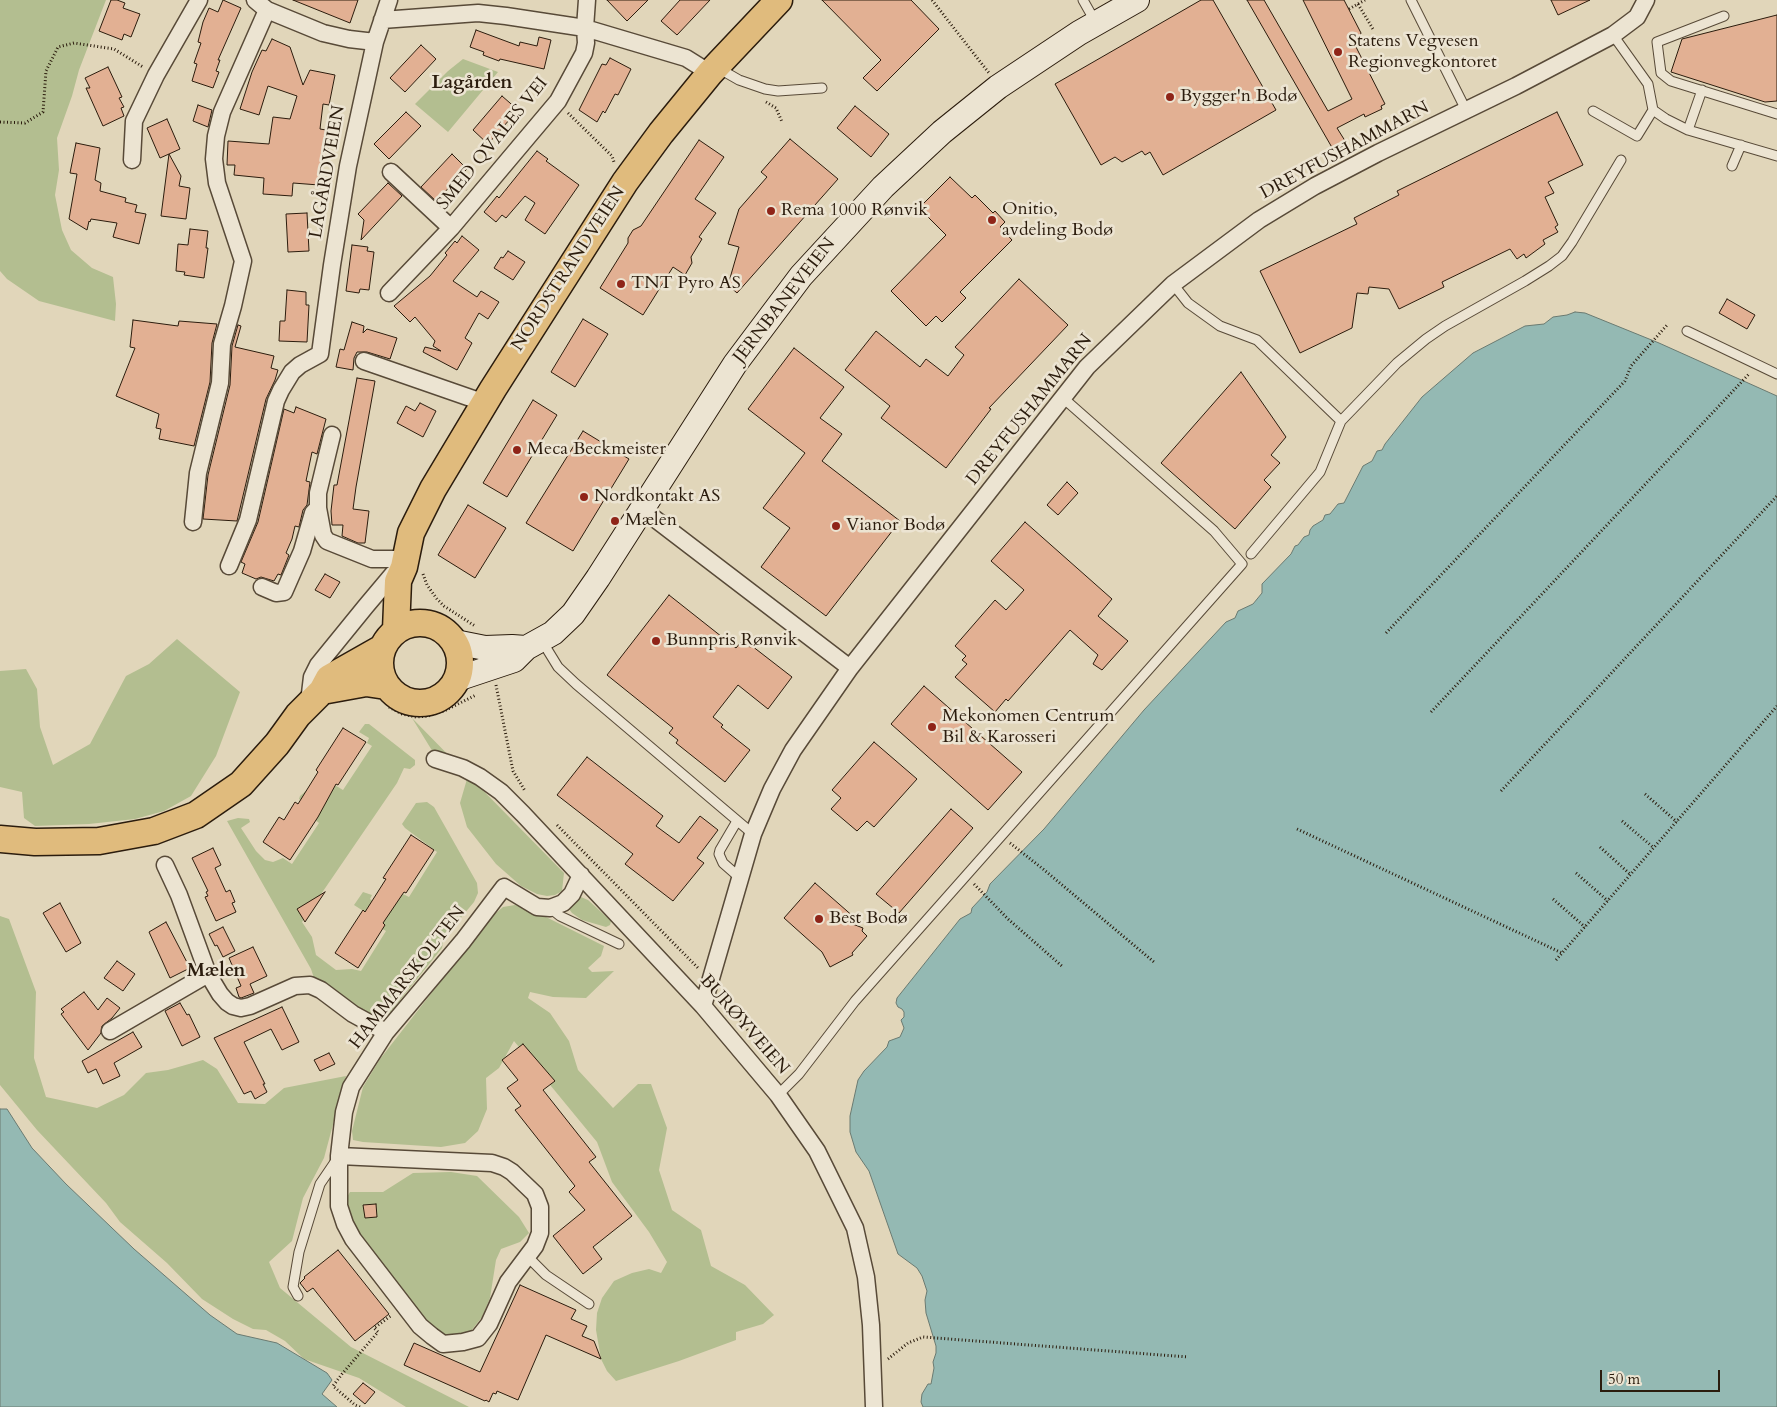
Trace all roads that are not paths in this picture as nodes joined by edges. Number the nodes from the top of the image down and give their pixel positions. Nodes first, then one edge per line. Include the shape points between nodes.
1 (199, 0) edge
2 (389, 0) edge
3 (587, 0) edge
4 (779, 0) edge
5 (1083, 0) edge
6 (1137, 0) edge
7 (1411, 0) edge
8 (1646, 0) edge
9 (261, 5) edge
10 (1724, 16) dead end
11 (382, 20) junction
12 (1096, 23) junction
13 (585, 28) junction
14 (1613, 35) junction
15 (375, 42) junction
16 (713, 70) junction
17 (822, 88) dead end
18 (1702, 90) junction
19 (1466, 110) junction
20 (1653, 110) junction
21 (1593, 111) dead end
22 (1777, 114) edge
23 (1688, 130) junction
24 (1741, 145) junction
25 (1777, 156) edge
26 (132, 160) dead end
27 (1621, 160) dead end
28 (1732, 166) dead end
29 (391, 172) dead end
30 (451, 228) junction
31 (1173, 284) junction
32 (389, 293) dead end
33 (1687, 331) dead end
34 (364, 361) dead end
35 (1777, 374) edge
36 (1062, 397) junction
37 (485, 403) junction
38 (1341, 421) junction
39 (332, 434) dead end
40 (318, 508) junction
41 (642, 509) junction
42 (194, 522) dead end
43 (1251, 554) dead end
44 (410, 565) junction
45 (229, 566) dead end
46 (262, 587) dead end
47 (422, 622) junction
48 (389, 639) junction
49 (455, 642) junction
50 (534, 644) junction
51 (850, 668) junction
52 (491, 672) junction
53 (457, 679) junction
54 (387, 696) junction
55 (316, 697) junction
56 (435, 759) dead end
57 (737, 820) junction
58 (753, 834) junction
59 (0, 839) edge
60 (165, 864) dead end
61 (581, 876) junction
62 (739, 877) junction
63 (550, 908) junction
64 (619, 944) dead end
65 (208, 974) junction
66 (703, 1006) junction
67 (110, 1031) dead end
68 (386, 1032) junction
69 (778, 1095) junction
70 (339, 1156) junction
71 (527, 1256) junction
72 (298, 1296) dead end
73 (589, 1304) dead end
74 (874, 1407) edge

1 - 26 street via 134,121
2 - 11 street, LAGÅRDVEIEN
3 - 13 street, SMED QVALES VEI
4 - 16 main road, NORDSTRANDVEIEN
5 - 12 lane
6 - 12 street, JERNBANEVEIEN
7 - 19 lane
8 - 14 street, DREYFUSHAMMARN via 1637,17
9 - 15 street via 324,33
9 - 42 street via 216,136 217,183 243,261 222,344 220,383 198,473
10 - 18 lane via 1657,42 1661,73 1671,81
11 - 13 street via 478,13
11 - 15 street, LAGÅRDVEIEN
12 - 41 street, JERNBANEVEIEN via 998,87 942,132 826,246 735,364
13 - 16 street via 686,58
13 - 30 street, SMED QVALES VEI via 584,53 558,101
14 - 19 street, DREYFUSHAMMARN
14 - 20 lane via 1648,84
15 - 45 street, LAGÅRDVEIEN via 348,166 320,354 292,372 276,401 248,520
16 - 17 lane via 778,91
16 - 37 main road, NORDSTRANDVEIEN via 661,132 625,182
18 - 22 lane
18 - 23 lane
19 - 31 street, DREYFUSHAMMARN via 1315,186 1259,220
20 - 21 lane via 1636,136
20 - 23 lane
23 - 24 lane
24 - 25 lane
24 - 28 lane
27 - 38 lane via 1562,256 1426,339
29 - 30 street
30 - 32 street, SMED QVALES VEI
31 - 36 street, DREYFUSHAMMARN via 1087,367
31 - 38 lane via 1188,303 1220,326 1256,340
33 - 35 lane
34 - 37 street
36 - 51 street, DREYFUSHAMMARN
36 - 69 lane via 1214,531 1242,564 855,1001 799,1074
37 - 44 main road, NORDSTRANDVEIEN via 411,533
38 - 43 lane via 1320,472
39 - 40 street via 321,477
40 - 44 street via 323,535 328,541 372,559
40 - 46 street via 313,513 295,570 284,592 276,593
41 - 50 street, JERNBANEVEIEN via 581,605 561,626
41 - 51 street
44 - 47 main road via 411,584
44 - 48 main road, NORDSTRANDVEIEN via 398,581
44 - 55 street via 393,574 318,665 312,677
47 - 48 main road via 410,623
47 - 49 main road via 439,627
48 - 54 main road via 379,659
48 - 55 main road via 329,678
49 - 52 street
49 - 53 main road via 460,661
50 - 52 street via 512,647
50 - 57 lane via 576,684
51 - 58 street, DREYFUSHAMMARN via 793,750
52 - 53 street
53 - 54 main road via 440,698 421,703 403,700 394,694
54 - 55 main road via 366,683
55 - 59 main road via 298,714 277,744 241,784 196,815 154,831 99,841
56 - 61 street, BURØYVEIEN via 463,768 495,788
57 - 58 lane
57 - 62 lane via 719,854
58 - 62 street, DREYFUSHAMMARN
60 - 65 street
61 - 63 street via 572,894 563,903
61 - 66 street, BURØYVEIEN
62 - 66 street, DREYFUSHAMMARN
63 - 64 lane
63 - 68 street, HAMMARSKOLTEN via 537,907 504,887 463,942
65 - 67 street
65 - 68 street via 220,994 233,1006 250,1006 295,986 310,985
66 - 69 street, BURØYVEIEN
68 - 70 street, HAMMARSKOLTEN via 351,1087 344,1112
69 - 74 street, BURØYVEIEN via 817,1151 855,1228 866,1277
70 - 71 street, HAMMARSKOLTEN via 492,1163 504,1167 527,1185 540,1207 540,1233
70 - 71 street, HAMMARSKOLTEN via 339,1206 344,1224 420,1326 442,1344 478,1338 489,1324 508,1282
70 - 72 lane via 320,1184 299,1252 293,1287
71 - 73 lane via 546,1275

